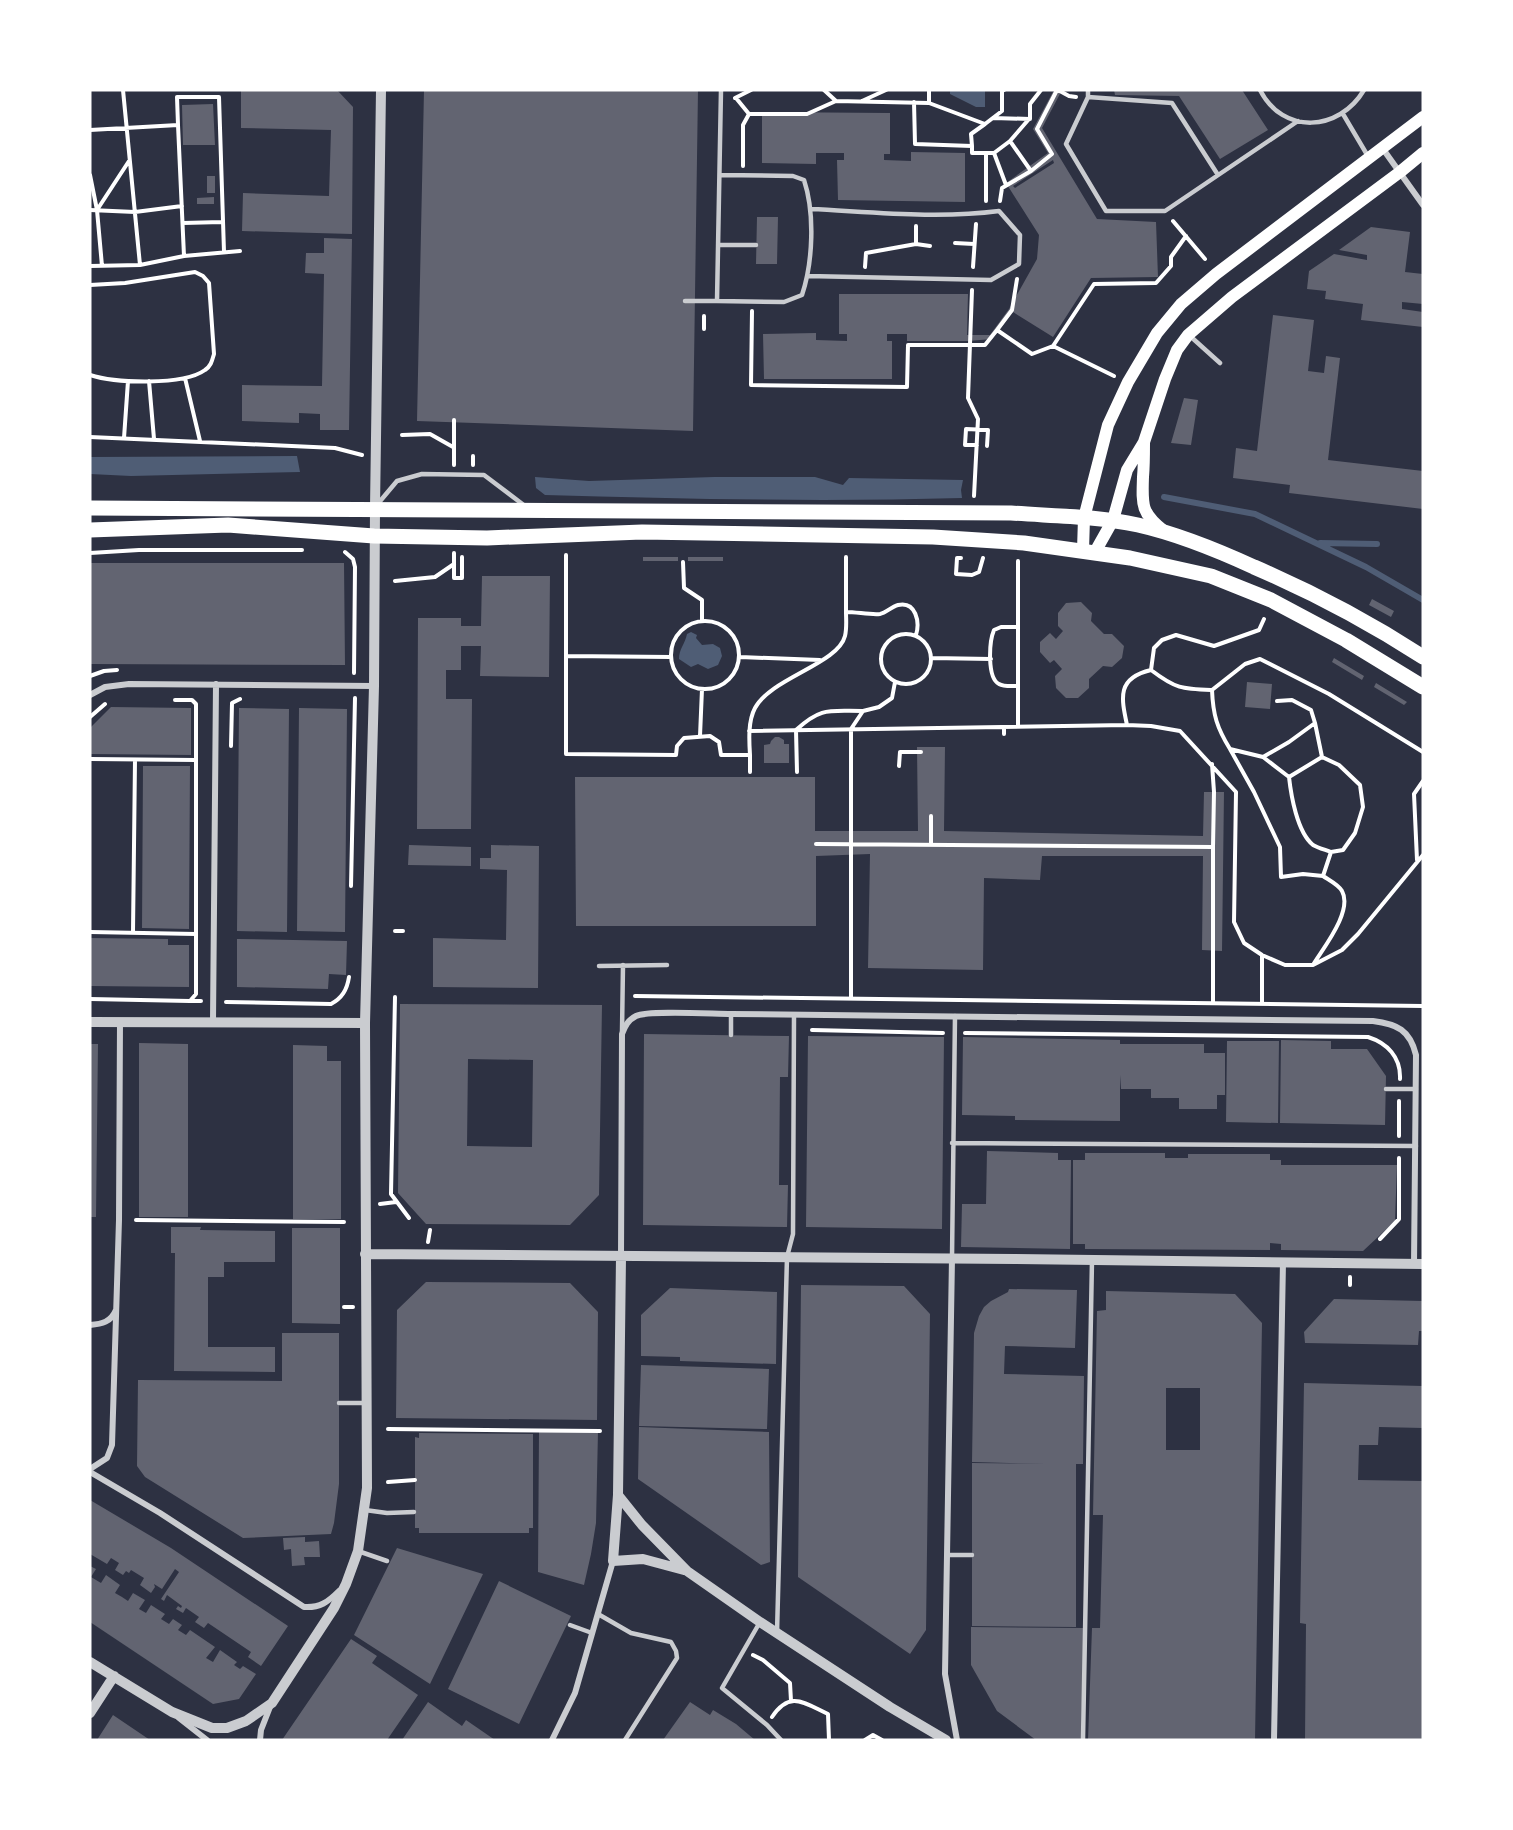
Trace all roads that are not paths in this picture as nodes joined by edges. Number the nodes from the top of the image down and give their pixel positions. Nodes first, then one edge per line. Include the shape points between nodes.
1 (381, 90) edge
2 (721, 90) edge
3 (1088, 90) edge
4 (1260, 90) edge
5 (1364, 90) edge
6 (1088, 97) junction
7 (1342, 114) junction
8 (1423, 117) edge
9 (1298, 121) junction
10 (1383, 149) junction
11 (1423, 153) edge
12 (1370, 159) junction
13 (1400, 172) junction
14 (720, 175) junction
15 (1218, 175) junction
16 (1423, 205) edge
17 (811, 209) junction
18 (718, 245) junction
19 (756, 245) dead end
20 (808, 276) junction
21 (684, 301) dead end
22 (717, 301) junction
23 (1188, 335) junction
24 (1220, 363) dead end
25 (1143, 442) junction
26 (90, 508) edge
27 (375, 508) junction
28 (530, 510) junction
29 (1084, 518) junction
30 (1113, 520) junction
31 (90, 530) edge
32 (1167, 534) junction
33 (374, 536) junction
34 (1089, 551) junction
35 (1423, 657) edge
36 (216, 684) junction
37 (374, 686) junction
38 (1423, 687) edge
39 (90, 695) edge
40 (623, 965) junction
41 (667, 965) dead end
42 (600, 966) dead end
43 (731, 1014) junction
44 (794, 1015) junction
45 (955, 1016) junction
46 (90, 1022) edge
47 (120, 1022) junction
48 (213, 1022) junction
49 (365, 1023) junction
50 (622, 1034) junction
51 (731, 1035) dead end
52 (1386, 1089) dead end
53 (1416, 1089) junction
54 (952, 1143) junction
55 (1416, 1146) junction
56 (365, 1254) junction
57 (621, 1257) junction
58 (788, 1257) junction
59 (952, 1258) junction
60 (1092, 1260) junction
61 (1283, 1262) junction
62 (1419, 1264) edge
63 (117, 1307) junction
64 (90, 1324) edge
65 (339, 1403) dead end
66 (366, 1403) junction
67 (90, 1471) edge
68 (618, 1495) junction
69 (365, 1510) junction
70 (414, 1512) dead end
71 (358, 1551) junction
72 (947, 1555) junction
73 (972, 1556) dead end
74 (387, 1561) dead end
75 (612, 1561) junction
76 (687, 1571) junction
77 (346, 1584) junction
78 (598, 1614) junction
79 (760, 1622) junction
80 (570, 1625) dead end
81 (592, 1633) junction
82 (777, 1633) junction
83 (90, 1662) edge
84 (114, 1676) junction
85 (272, 1703) junction
86 (172, 1712) junction
87 (90, 1713) edge
88 (207, 1740) edge
89 (260, 1740) edge
90 (552, 1740) edge
91 (625, 1740) edge
92 (781, 1740) edge
93 (946, 1740) edge
94 (957, 1740) edge
95 (1083, 1740) edge
96 (1274, 1740) edge

1 - 27 street
2 - 14 lane
3 - 6 lane
4 - 9 lane via 1279,113
5 - 7 lane
6 - 15 lane via 1172,104
6 - 15 lane via 1066,144 1106,211 1165,211
7 - 9 lane via 1314,123
7 - 12 lane
8 - 10 main road
9 - 15 lane
10 - 12 main road
10 - 13 street
11 - 13 main road
12 - 29 main road via 1216,274 1181,304 1157,333 1108,425
13 - 16 street
13 - 23 main road via 1232,297
14 - 17 lane via 793,176 804,180
14 - 18 lane
17 - 20 lane
17 - 20 lane via 916,214 999,211 1020,235 1019,264 991,280
18 - 19 lane
18 - 22 lane
20 - 22 lane via 802,295 784,303
21 - 22 lane
23 - 24 lane
23 - 25 main road via 1177,350
25 - 30 main road via 1127,470
25 - 32 main road via 1143,509
26 - 27 main road
27 - 28 main road
27 - 28 lane via 397,481 422,474 484,475
27 - 33 street
28 - 29 main road via 1011,513
29 - 30 main road
29 - 34 main road
30 - 32 main road
30 - 34 main road
31 - 33 main road via 228,525
32 - 35 main road via 1299,586
33 - 34 main road via 487,538 642,532 933,537
33 - 37 street
34 - 38 main road via 1211,576 1271,600
36 - 37 street
36 - 39 street via 117,684
36 - 48 street
37 - 49 street
40 - 41 lane
40 - 42 lane
40 - 50 lane
43 - 44 street
43 - 50 street via 646,1013 631,1019
43 - 51 lane
44 - 45 street
44 - 58 lane via 793,1234
45 - 53 street via 1387,1022 1410,1036 1414,1044
45 - 54 lane
46 - 47 street
47 - 48 street
47 - 63 street
48 - 49 street
49 - 56 street
50 - 57 street
52 - 53 lane
53 - 55 street
54 - 55 lane
54 - 59 lane
55 - 62 street
56 - 57 street
56 - 66 street
57 - 58 street
57 - 68 street
58 - 59 street
58 - 82 lane
59 - 60 street
59 - 72 street
60 - 61 street
60 - 95 lane
61 - 62 street
61 - 96 street
63 - 64 street via 111,1319
63 - 67 street via 112,1444 107,1458
65 - 66 lane
66 - 69 street
67 - 77 street via 304,1607 327,1603
68 - 75 street
68 - 76 street via 642,1526
69 - 70 lane
69 - 71 street
71 - 74 lane
71 - 77 street
72 - 73 lane
72 - 94 street via 945,1674
75 - 76 street via 644,1559
75 - 78 street
76 - 79 street
77 - 85 street
78 - 81 street
78 - 91 lane via 631,1633 671,1642 676,1651 676,1658
79 - 82 street
79 - 92 lane via 722,1688
80 - 81 lane
81 - 90 street via 574,1693
82 - 93 street
83 - 84 street
84 - 86 street
84 - 87 street
85 - 86 street via 246,1721 227,1728 212,1728
85 - 89 street
86 - 88 street

